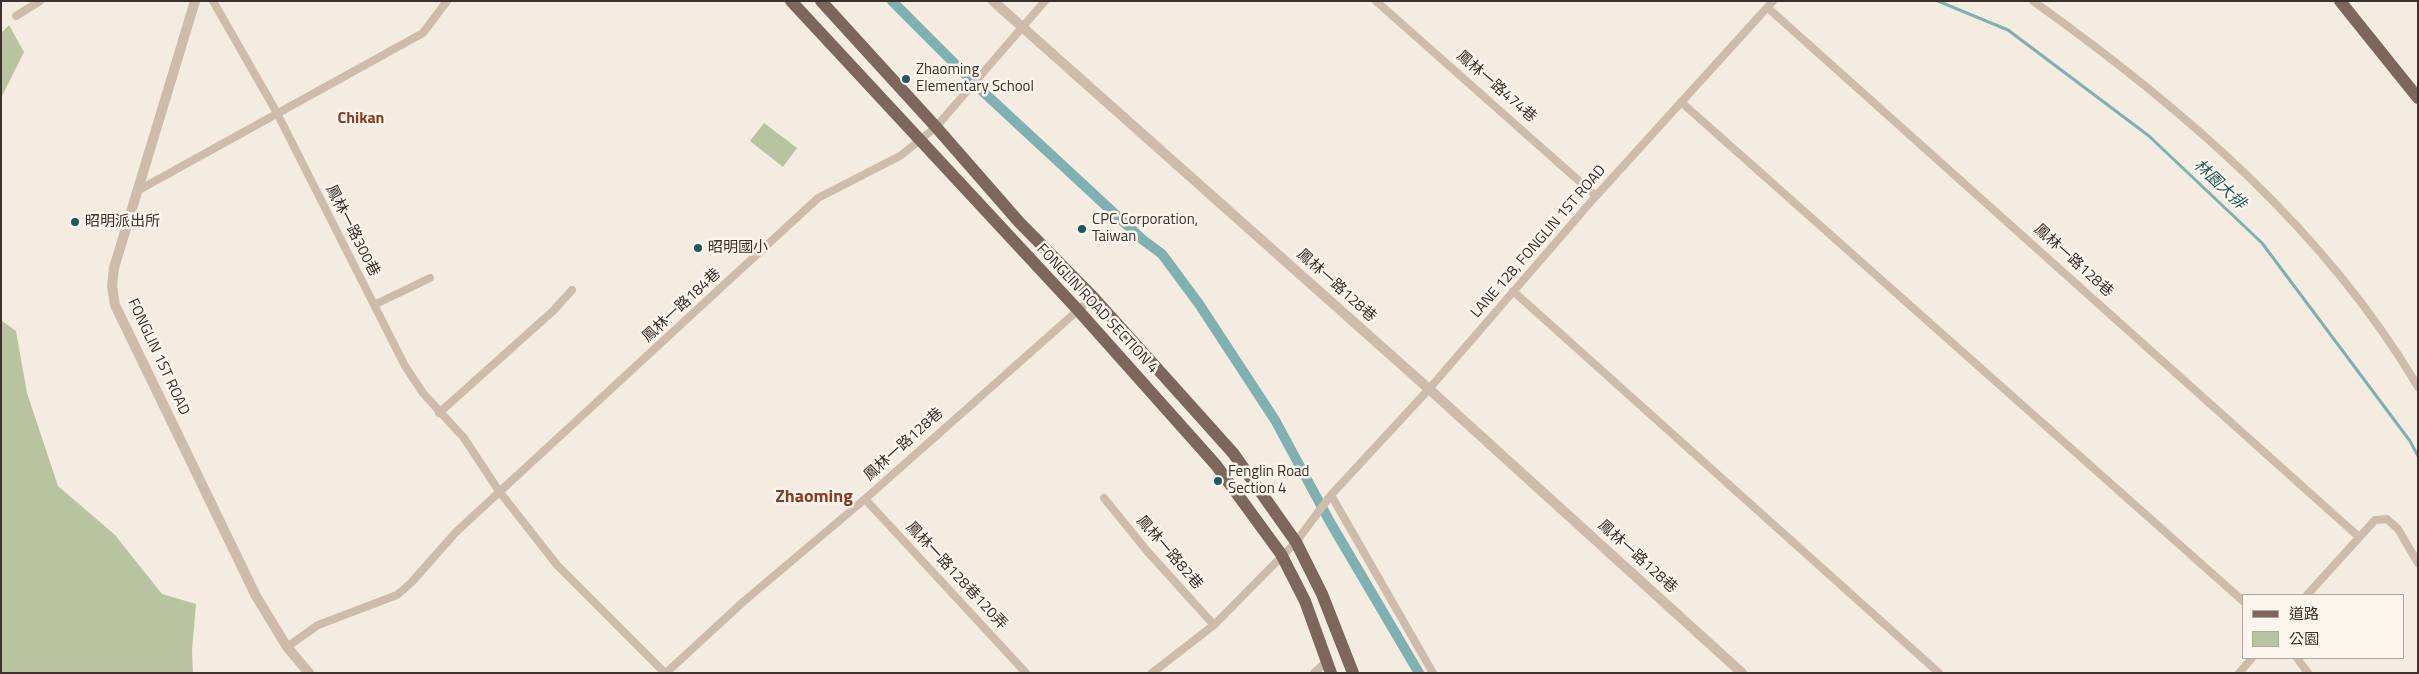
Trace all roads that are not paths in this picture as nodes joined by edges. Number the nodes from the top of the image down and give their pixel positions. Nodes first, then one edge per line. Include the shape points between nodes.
1 (40, 1) edge
2 (195, 1) edge
3 (213, 1) edge
4 (447, 1) edge
5 (791, 1) edge
6 (821, 1) edge
7 (993, 1) edge
8 (1045, 1) edge
9 (1376, 1) edge
10 (2033, 1) edge
11 (2340, 1) edge
12 (1770, 4) edge
13 (16, 16) dead end
14 (1022, 27) junction
15 (2418, 98) edge
16 (1681, 102) junction
17 (277, 113) junction
18 (936, 127) junction
19 (920, 141) junction
20 (137, 191) junction
21 (1596, 196) junction
22 (430, 278) dead end
23 (572, 290) dead end
24 (1513, 291) junction
25 (1093, 297) junction
26 (374, 305) junction
27 (1077, 309) junction
28 (2418, 387) edge
29 (1429, 389) junction
30 (439, 413) junction
31 (499, 491) junction
32 (1104, 498) dead end
33 (1329, 498) junction
34 (866, 499) junction
35 (2359, 536) junction
36 (1296, 542) junction
37 (1281, 554) junction
38 (2418, 563) edge
39 (2309, 594) edge
40 (2242, 600) edge
41 (1214, 625) junction
42 (287, 647) junction
43 (2251, 659) edge
44 (2298, 659) edge
45 (1329, 667) edge
46 (308, 673) edge
47 (665, 673) edge
48 (1026, 673) edge
49 (1152, 673) edge
50 (1314, 673) edge
51 (1353, 673) edge
52 (1433, 673) edge
53 (1742, 673) edge
54 (1938, 673) edge
55 (2239, 673) edge
56 (2308, 673) edge

1 - 13 street
2 - 20 street, FONGLIN 1ST ROAD
3 - 17 street, 鳳林一路300巷
4 - 17 street via 423,33
5 - 19 main road, FONGLIN ROAD SECTION 4
6 - 18 main road, FONGLIN ROAD SECTION 4
7 - 14 street
8 - 14 street
9 - 21 street, 鳳林一路474巷
10 - 28 street via 2089,41 2232,160 2313,243 2392,343
11 - 15 main road
12 - 16 street, LANE 128, FONGLIN 1ST ROAD
12 - 35 street, 鳳林一路128巷
14 - 18 street
14 - 29 street, 鳳林一路128巷
16 - 21 street, LANE 128, FONGLIN 1ST ROAD
16 - 40 street
17 - 20 street
17 - 26 street, 鳳林一路300巷
18 - 19 street
18 - 25 main road, FONGLIN ROAD SECTION 4 via 1019,222
19 - 27 main road, FONGLIN ROAD SECTION 4
19 - 31 street, 鳳林一路184巷 via 900,156 818,198
20 - 42 street, FONGLIN 1ST ROAD via 114,268 115,305 256,596
21 - 24 street, LANE 128, FONGLIN 1ST ROAD
22 - 26 street
23 - 30 street via 553,311
24 - 29 street, LANE 128, FONGLIN 1ST ROAD
24 - 54 street
25 - 27 street, 鳳林一路128巷
25 - 36 main road, FONGLIN ROAD SECTION 4 via 1232,453
26 - 30 street via 405,366
27 - 34 street, 鳳林一路128巷
27 - 37 main road, FONGLIN ROAD SECTION 4 via 1216,465
29 - 33 street, LANE 128, FONGLIN 1ST ROAD
29 - 53 street, 鳳林一路128巷
30 - 31 street via 464,438
31 - 42 street, 鳳林一路184巷 via 397,595 318,625
31 - 47 street via 557,565
32 - 41 street, 鳳林一路82巷
33 - 36 street, LANE 128, FONGLIN 1ST ROAD
33 - 52 street
34 - 47 street, 鳳林一路128巷 via 743,602
34 - 48 street, 鳳林一路128巷120弄
35 - 38 street via 2375,520 2387,519 2398,529
35 - 39 street
36 - 37 street
36 - 51 main road, FONGLIN ROAD SECTION 4 via 1322,594
37 - 41 street
37 - 45 main road, FONGLIN ROAD SECTION 4 via 1305,601
41 - 49 street
42 - 46 street, FONGLIN 1ST ROAD
43 - 55 street
44 - 56 street
45 - 50 street

